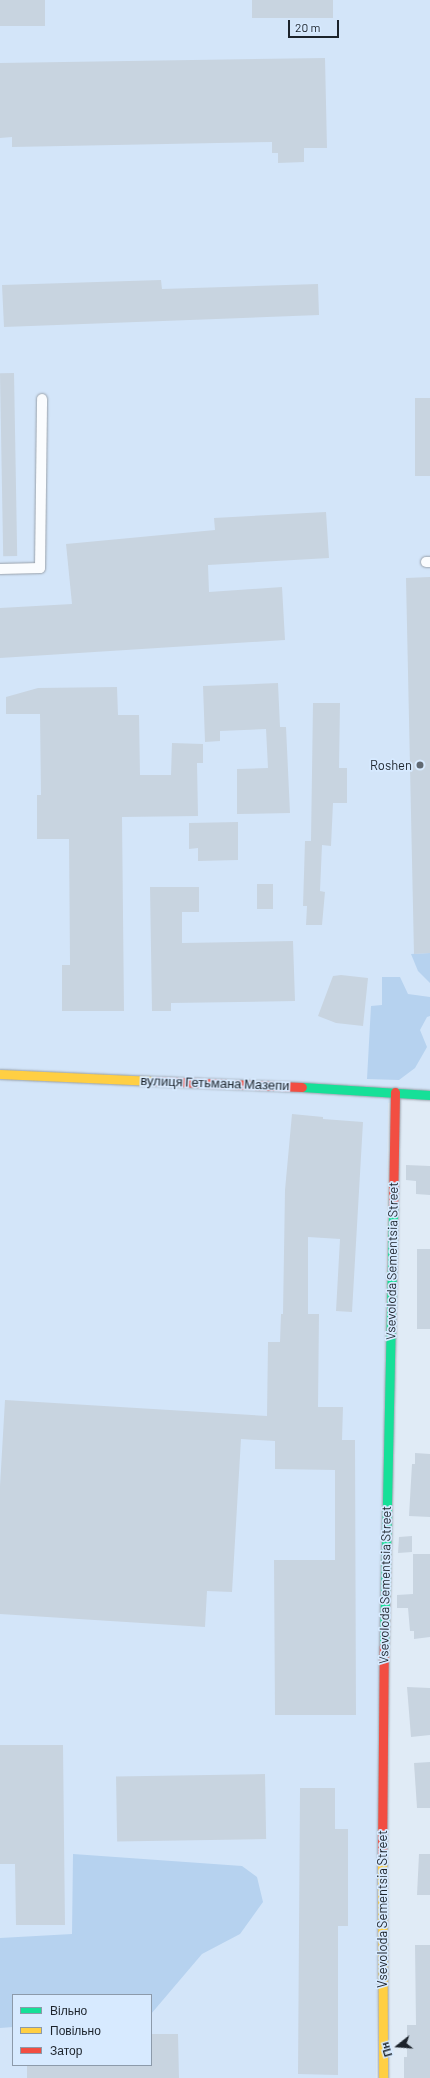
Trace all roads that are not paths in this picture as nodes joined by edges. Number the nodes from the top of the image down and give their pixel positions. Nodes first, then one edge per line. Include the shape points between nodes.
1 (42, 399) dead end
2 (0, 569) edge
3 (0, 1074) edge
4 (395, 1092) junction
5 (430, 1095) edge
6 (383, 2078) edge

1 - 2 lane via 40,568
3 - 4 street, вулиця Гетьмана Мазепи
4 - 5 street, вулиця Гетьмана Мазепи
4 - 6 street, Vsevoloda Sementsia Street via 382,1744

